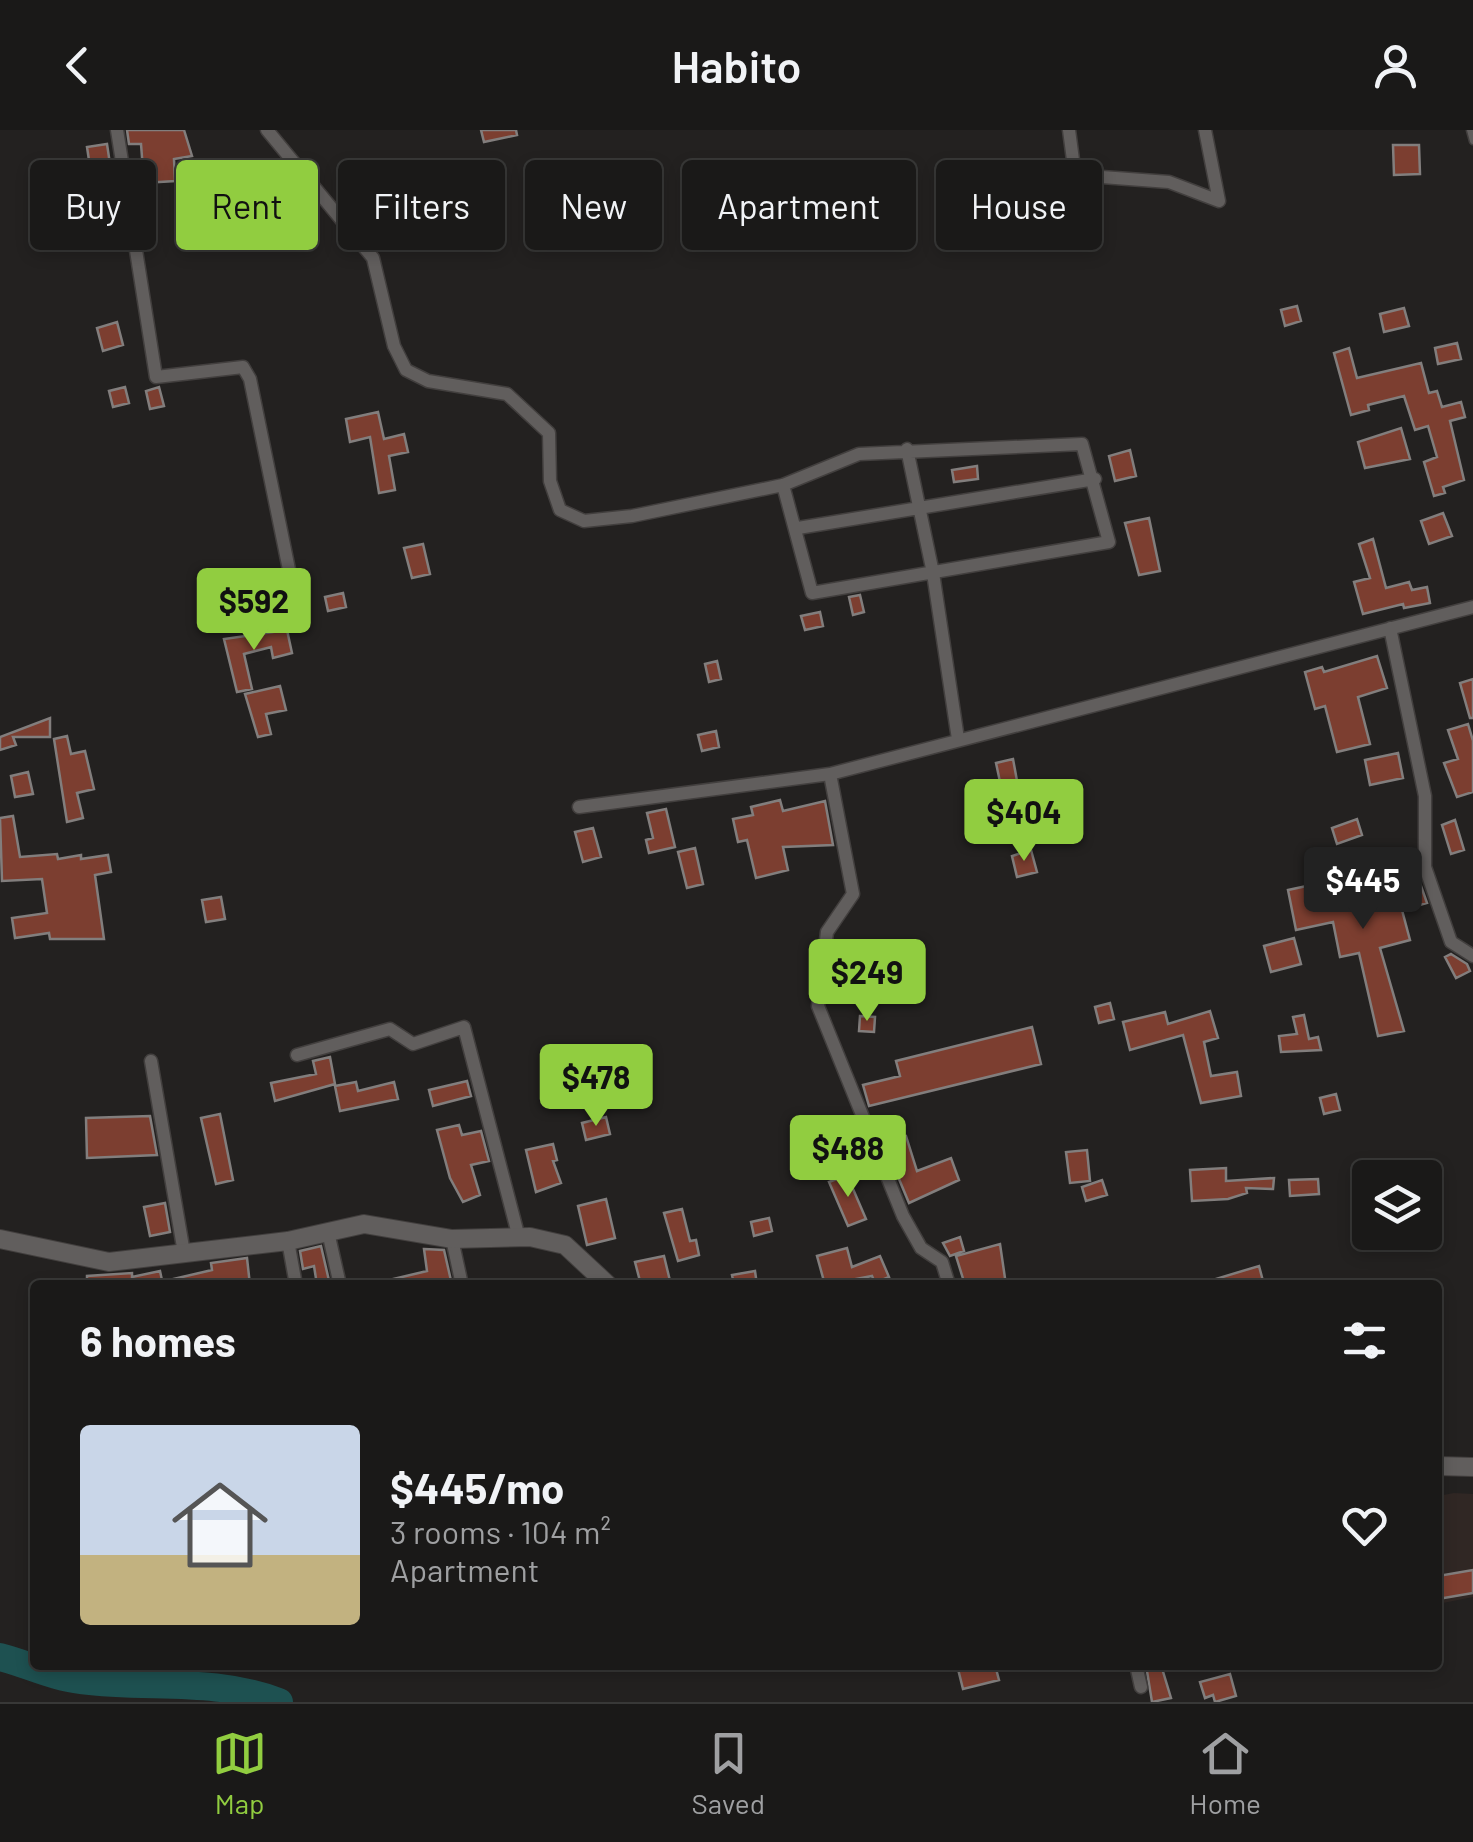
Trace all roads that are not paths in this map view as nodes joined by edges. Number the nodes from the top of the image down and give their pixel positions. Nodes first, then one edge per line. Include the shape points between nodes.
1 (117, 130) edge
2 (267, 130) edge
3 (1069, 130) edge
4 (1206, 130) edge
5 (1470, 130) edge
6 (1473, 140) edge
7 (907, 449) junction
8 (1095, 479) junction
9 (784, 485) junction
10 (920, 508) junction
11 (798, 528) junction
12 (933, 574) junction
13 (294, 594) dead end
14 (1473, 607) edge
15 (1390, 628) junction
16 (958, 738) junction
17 (830, 774) junction
18 (579, 807) dead end
19 (1473, 956) edge
20 (297, 1055) dead end
21 (151, 1061) dead end
22 (328, 1232) junction
23 (519, 1238) junction
24 (0, 1239) edge
25 (452, 1239) junction
26 (288, 1241) junction
27 (184, 1253) junction
28 (295, 1280) edge
29 (339, 1280) edge
30 (461, 1280) edge
31 (603, 1280) edge
32 (947, 1280) edge
33 (1442, 1466) edge
34 (1473, 1467) edge
35 (1137, 1670) edge
36 (1142, 1687) dead end

1 - 13 street via 156,377 243,367
2 - 9 street via 373,258 406,370 428,381 507,394 549,433 550,480 560,510 584,521 632,516
3 - 4 street via 1075,176 1169,182 1219,201
5 - 6 lane
7 - 8 street via 1082,444
7 - 9 street via 859,454
7 - 10 street
8 - 10 street
8 - 12 street via 1109,542
9 - 11 street
10 - 11 street
10 - 12 street
11 - 12 street via 812,593
12 - 16 street
14 - 15 street
15 - 16 street
15 - 19 street via 1426,796 1425,867 1452,942
16 - 17 street
17 - 18 street
17 - 32 street via 854,894 827,932 818,1006 903,1216 921,1248 942,1262
20 - 23 street via 390,1029 413,1044 464,1026
21 - 27 street
22 - 25 street via 364,1224
22 - 26 street
22 - 29 street
23 - 25 street
23 - 31 street via 565,1245
24 - 27 street via 109,1262
25 - 30 street
26 - 27 street
26 - 28 street
33 - 34 street
35 - 36 street

